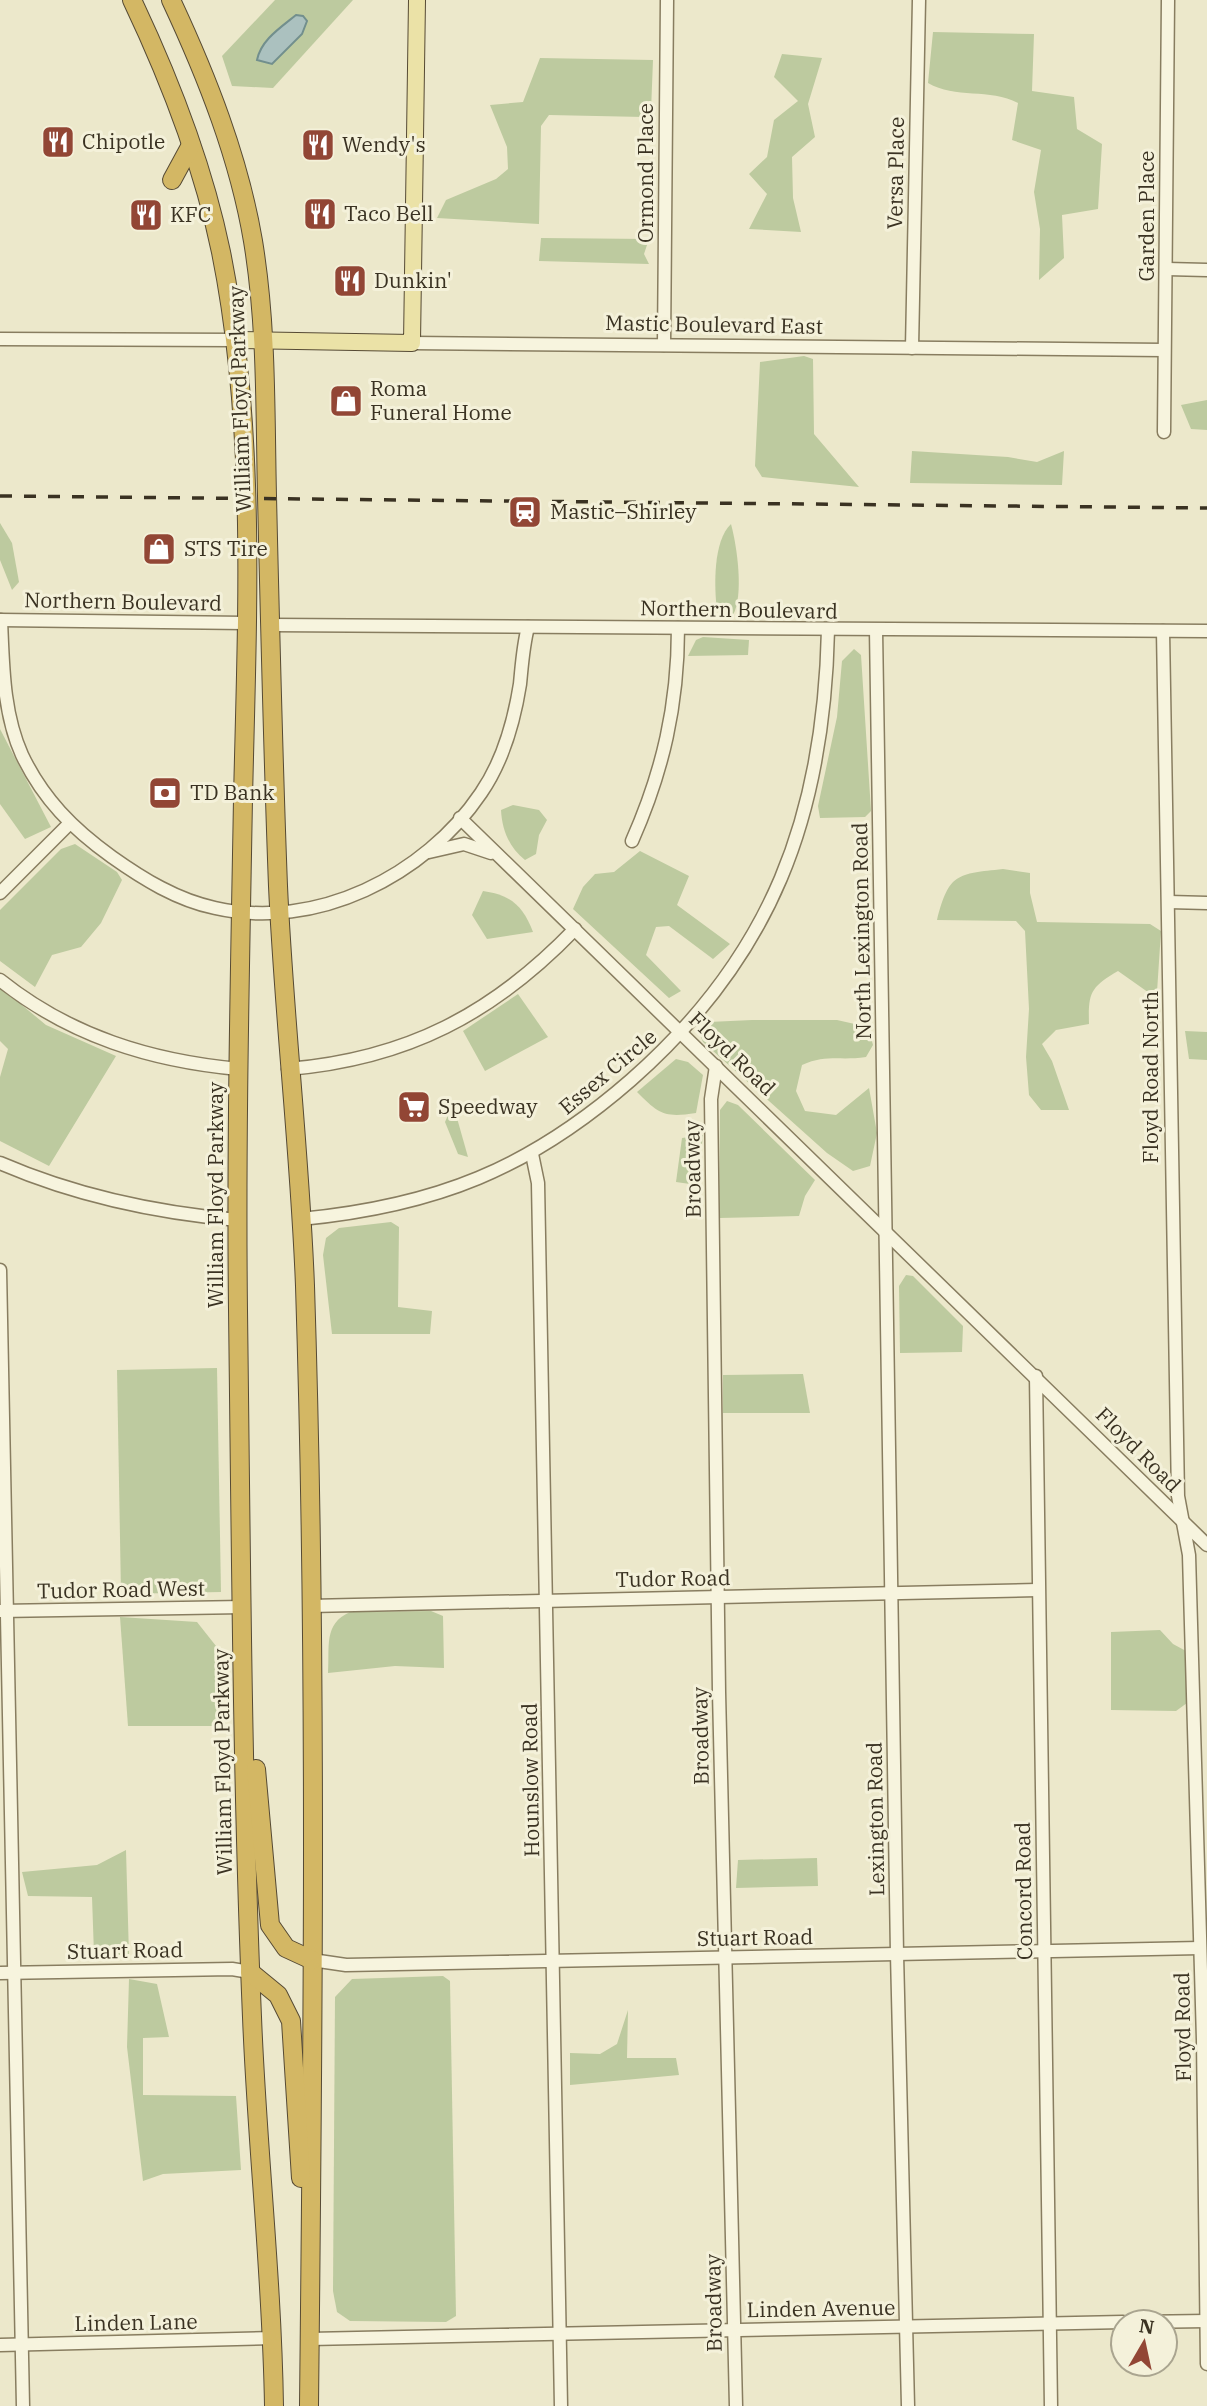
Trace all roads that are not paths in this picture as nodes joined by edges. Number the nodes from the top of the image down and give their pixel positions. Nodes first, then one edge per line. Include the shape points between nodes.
1 (132, 0) edge
2 (171, 0) edge
3 (417, 0) edge
4 (667, 0) edge
5 (919, 0) edge
6 (1168, 0) edge
7 (191, 145) junction
8 (172, 180) dead end
9 (1167, 269) junction
10 (1207, 270) edge
11 (0, 339) edge
12 (236, 341) junction
13 (264, 341) junction
14 (412, 343) junction
15 (664, 345) junction
16 (912, 348) junction
17 (1164, 350) junction
18 (1164, 432) dead end
19 (0, 620) edge
20 (246, 623) junction
21 (271, 625) junction
22 (528, 627) junction
23 (678, 628) junction
24 (828, 630) junction
25 (876, 630) junction
26 (1163, 631) junction
27 (1207, 631) edge
28 (460, 818) junction
29 (69, 824) junction
30 (632, 841) dead end
31 (425, 853) junction
32 (501, 858) junction
33 (0, 893) edge
34 (1169, 902) junction
35 (1207, 903) edge
36 (241, 912) junction
37 (280, 912) junction
38 (575, 929) junction
39 (0, 980) edge
40 (683, 1033) junction
41 (716, 1066) junction
42 (239, 1069) junction
43 (288, 1069) junction
44 (532, 1154) junction
45 (0, 1163) edge
46 (301, 1219) junction
47 (238, 1220) junction
48 (887, 1231) junction
49 (0, 1270) edge
50 (1036, 1376) junction
51 (1184, 1522) junction
52 (1207, 1545) edge
53 (1037, 1590) junction
54 (892, 1593) junction
55 (719, 1597) junction
56 (547, 1601) junction
57 (310, 1605) junction
58 (243, 1607) junction
59 (3, 1611) edge
60 (245, 1725) junction
61 (1200, 1948) junction
62 (1044, 1951) junction
63 (897, 1954) junction
64 (725, 1958) junction
65 (312, 1959) junction
66 (553, 1961) junction
67 (7, 1972) edge
68 (250, 1972) junction
69 (312, 2236) junction
70 (1207, 2320) edge
71 (1179, 2321) edge
72 (1109, 2322) edge
73 (1050, 2324) junction
74 (906, 2327) junction
75 (734, 2330) junction
76 (560, 2334) junction
77 (273, 2338) junction
78 (310, 2339) junction
79 (0, 2345) edge
80 (20, 2345) junction
81 (1207, 2364) edge
82 (23, 2406) edge
83 (274, 2406) edge
84 (309, 2406) edge
85 (561, 2406) edge
86 (736, 2406) edge
87 (908, 2406) edge
88 (1051, 2406) edge

1 - 7 highway, William Floyd Parkway
2 - 13 highway, William Floyd Parkway via 211,96 242,190 253,239
3 - 14 main road
4 - 15 street, Ormond Place
5 - 16 street, Versa Place
6 - 9 street, Garden Place
7 - 8 highway
7 - 12 highway, William Floyd Parkway via 219,245
9 - 10 street
9 - 17 street, Garden Place
11 - 12 street
12 - 13 main road, Mastic Boulevard East
12 - 20 highway, William Floyd Parkway via 244,437
13 - 14 main road, Mastic Boulevard East
13 - 21 highway, William Floyd Parkway
14 - 15 street, Mastic Boulevard East
15 - 16 street, Mastic Boulevard East
16 - 17 street, Mastic Boulevard East
17 - 18 street, Garden Place
19 - 20 street, Northern Boulevard
19 - 29 street via 6,694 15,736 36,780
20 - 36 highway, William Floyd Parkway
21 - 22 street, Northern Boulevard
21 - 37 highway, William Floyd Parkway
22 - 23 street, Northern Boulevard
22 - 28 street via 506,741 481,793
23 - 24 street, Northern Boulevard
23 - 30 street via 678,682 668,740 652,796
24 - 25 street, Northern Boulevard
24 - 40 street, Essex Circle via 823,720 806,805 790,854 740,959
25 - 26 street, Northern Boulevard
25 - 48 street, North Lexington Road
26 - 27 street, Northern Boulevard
26 - 34 street, Floyd Road North
28 - 31 street
28 - 32 street, Floyd Road
29 - 33 street
29 - 36 street via 159,887 203,905
31 - 32 street via 464,844
31 - 37 street via 399,873 360,892
32 - 38 street, Floyd Road
34 - 35 street
34 - 51 street, Floyd Road North via 1178,1496
36 - 37 street
36 - 42 highway, William Floyd Parkway
37 - 43 highway, William Floyd Parkway
38 - 40 street, Floyd Road
38 - 43 street via 518,982 465,1019 382,1053
39 - 42 street via 43,1011 113,1044 179,1063
40 - 41 street, Floyd Road
40 - 44 street, Essex Circle via 584,1118
41 - 48 street, Floyd Road
41 - 55 street, Broadway via 710,1099
42 - 47 highway, William Floyd Parkway
43 - 46 highway, William Floyd Parkway
44 - 46 street, Essex Circle via 432,1196
44 - 56 street, Hounslow Road via 538,1183
45 - 47 street via 109,1198
46 - 57 highway, William Floyd Parkway
47 - 58 highway, William Floyd Parkway
48 - 50 street, Floyd Road
48 - 54 street, Lexington Road
49 - 59 street
50 - 51 street, Floyd Road
50 - 53 street, Concord Road
51 - 52 street
51 - 61 street, Floyd Road via 1189,1555
53 - 54 street, Tudor Road
53 - 62 street, Concord Road
54 - 55 street, Tudor Road
54 - 63 street, Lexington Road
55 - 56 street, Tudor Road
55 - 64 street, Broadway
56 - 57 street, Tudor Road
56 - 66 street, Hounslow Road
57 - 65 highway, William Floyd Parkway
58 - 59 street, Tudor Road West
58 - 60 highway, William Floyd Parkway
59 - 67 street
60 - 65 highway via 257,1775 268,1918 282,1944
60 - 68 highway, William Floyd Parkway
61 - 62 street, Stuart Road
61 - 70 street, Floyd Road
62 - 63 street, Stuart Road
62 - 73 street, Concord Road
63 - 64 street, Stuart Road
63 - 74 street, Lexington Road
64 - 66 street, Stuart Road
64 - 75 street, Broadway
65 - 66 street, Stuart Road via 339,1965
65 - 69 highway, William Floyd Parkway
66 - 76 street, Hounslow Road
67 - 68 street, Stuart Road
67 - 80 street
68 - 69 highway via 278,1995 291,2021 302,2194
68 - 77 highway, William Floyd Parkway
69 - 78 highway, William Floyd Parkway
70 - 71 street
70 - 81 street, Floyd Road
72 - 73 street, Linden Avenue
73 - 74 street, Linden Avenue
73 - 88 street, Concord Road
74 - 75 street, Linden Avenue
74 - 87 street, Lexington Road
75 - 76 street, Linden Avenue
75 - 86 street, Broadway
76 - 78 street, Linden Avenue
76 - 85 street, Hounslow Road
77 - 80 street, Linden Lane
77 - 83 highway, William Floyd Parkway
78 - 84 highway, William Floyd Parkway
79 - 80 street, Linden Lane
80 - 82 street

